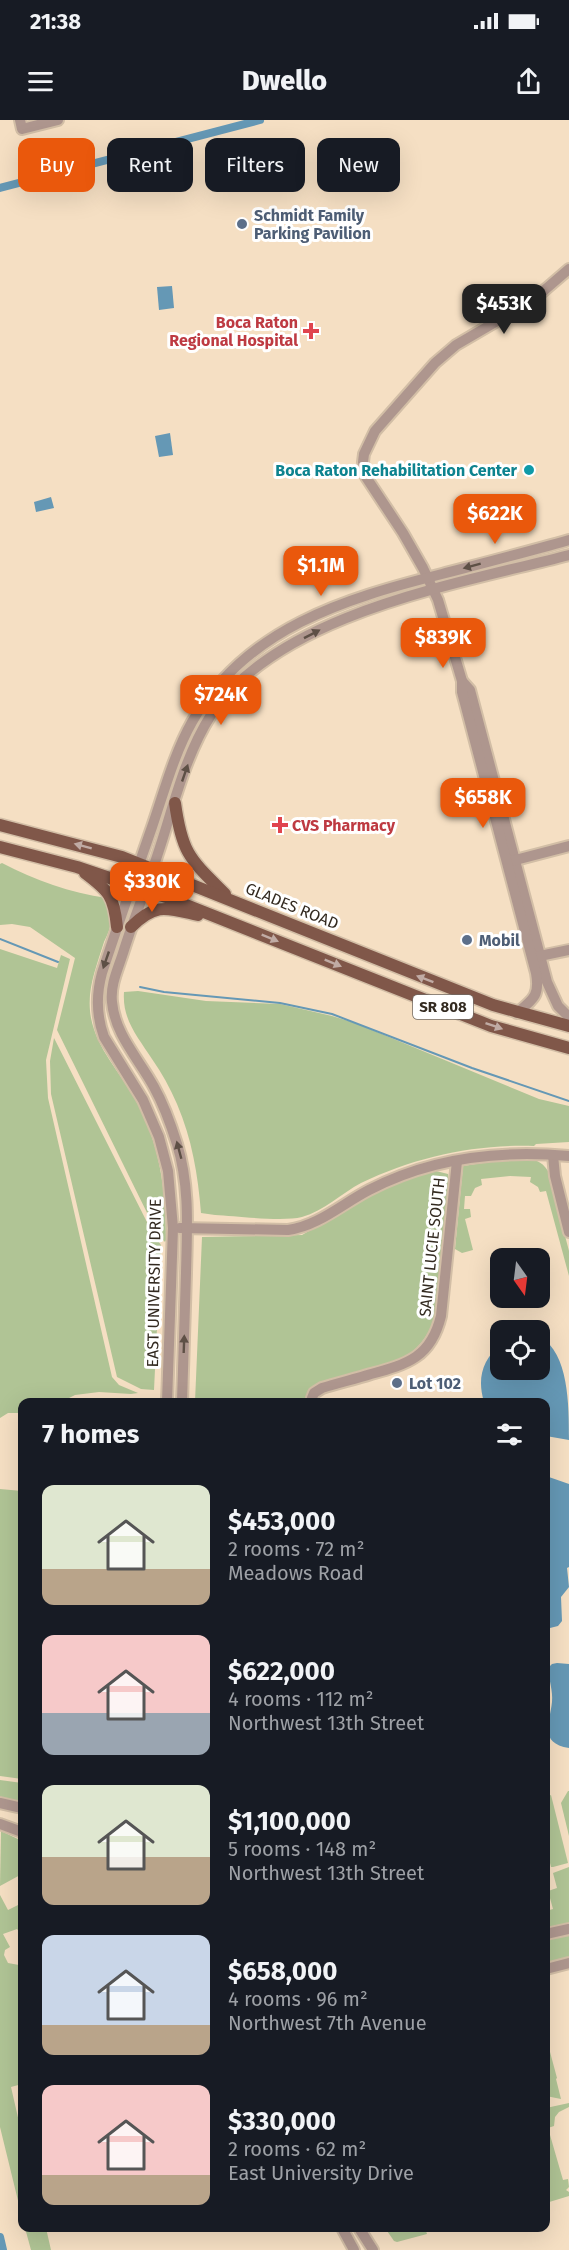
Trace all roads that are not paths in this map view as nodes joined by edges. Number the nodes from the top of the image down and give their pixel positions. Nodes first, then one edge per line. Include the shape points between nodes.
1 (58, 120) edge
2 (21, 125) edge
3 (569, 269) edge
4 (569, 540) edge
5 (569, 555) edge
6 (427, 578) junction
7 (433, 590) junction
8 (175, 803) junction
9 (0, 825) edge
10 (569, 846) edge
11 (0, 847) edge
12 (511, 862) junction
13 (139, 863) junction
14 (77, 867) junction
15 (153, 868) junction
16 (131, 885) junction
17 (145, 890) junction
18 (231, 899) junction
19 (234, 923) junction
20 (117, 927) junction
21 (131, 927) junction
22 (569, 950) edge
23 (536, 957) junction
24 (397, 967) junction
25 (361, 974) junction
26 (517, 1013) junction
27 (569, 1017) edge
28 (569, 1026) edge
29 (569, 1048) edge
30 (553, 1155) junction
31 (569, 1156) edge
32 (457, 1161) junction
33 (173, 1228) junction
34 (188, 1228) junction
35 (569, 1232) edge
36 (167, 1398) edge
37 (182, 1398) edge
38 (312, 1398) dead end
39 (0, 1803) edge
40 (18, 1807) edge
41 (0, 1824) edge
42 (18, 1831) edge
43 (569, 1929) edge
44 (550, 1934) edge
45 (569, 1963) edge
46 (550, 1968) edge
47 (341, 2232) edge
48 (343, 2232) edge
49 (362, 2232) edge
50 (345, 2250) edge
51 (354, 2250) edge
52 (374, 2250) edge

1 - 2 street
3 - 6 street via 533,300 456,345 435,363 375,431 367,446 363,462 366,477
4 -> 6 street, EAST UNIVERSITY DRIVE
5 - 7 street, EAST UNIVERSITY DRIVE
6 - 7 street
6 - 13 street, EAST UNIVERSITY DRIVE via 353,598 309,618 278,635 230,672 207,698 185,735
8 -> 7 street, EAST UNIVERSITY DRIVE via 203,729 239,683 287,647 327,626
7 - 12 street via 462,681 470,690
8 - 15 street, EAST UNIVERSITY DRIVE
8 - 18 main road via 187,853
13 -> 9 main road, GLADES ROAD / SR 808
10 - 12 street
11 - 14 main road, SR 808
12 - 23 street
13 - 15 main road, GLADES ROAD / SR 808
13 - 16 street, EAST UNIVERSITY DRIVE
14 - 16 main road, SR 808
14 - 20 main road via 108,892 115,905
15 - 17 street, EAST UNIVERSITY DRIVE
15 - 18 main road, GLADES ROAD / SR 808
16 - 17 main road, SR 808
16 - 20 street, EAST UNIVERSITY DRIVE
17 - 19 main road, SR 808
17 - 21 street, EAST UNIVERSITY DRIVE
18 - 24 main road, GLADES ROAD / SR 808
19 - 21 main road via 162,908 148,912
19 -> 25 main road, SR 808
20 -> 33 street, EAST UNIVERSITY DRIVE via 98,988 100,1026 143,1100 159,1137 168,1171
34 -> 21 street, EAST UNIVERSITY DRIVE via 183,1166 172,1129 153,1085 123,1038 113,1011 112,986
22 - 23 street
23 - 26 street via 538,987
23 - 27 street via 554,999
24 - 25 main road via 389,972
26 -> 24 main road, GLADES ROAD / SR 808
25 -> 29 main road, SR 808 via 491,1026
26 - 28 main road, GLADES ROAD / SR 808
30 - 31 street
30 - 32 street via 494,1154
30 - 35 street
32 - 34 street via 425,1168 370,1189 299,1229
32 - 38 street, SAINT LUCIE SOUTH via 441,1316 433,1339 406,1364 322,1388
33 - 34 street
33 - 36 street, EAST UNIVERSITY DRIVE
37 -> 34 street, EAST UNIVERSITY DRIVE
39 - 40 street
41 - 42 street
43 - 44 street
45 - 46 street
47 - 50 street
48 - 51 street
49 - 52 street

